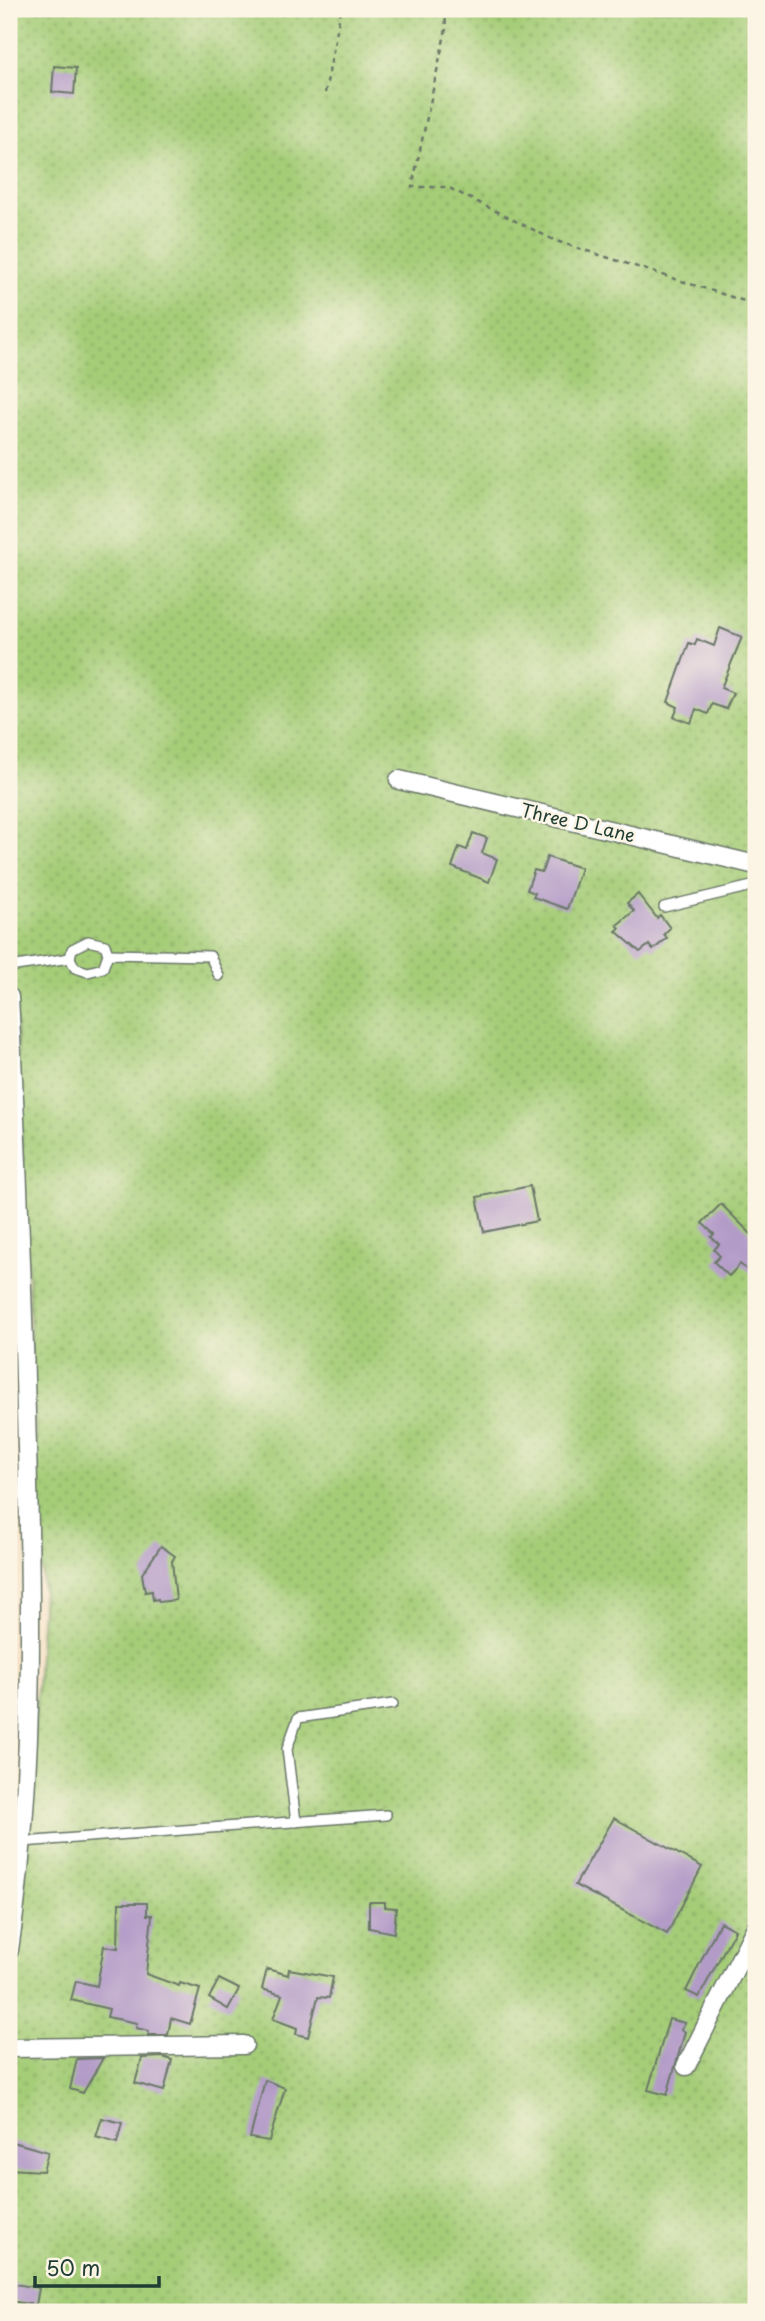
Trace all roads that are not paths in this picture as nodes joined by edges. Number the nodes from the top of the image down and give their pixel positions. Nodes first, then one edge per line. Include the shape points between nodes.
1 (399, 780) dead end
2 (756, 865) edge
3 (756, 885) edge
4 (664, 907) dead end
5 (108, 954) junction
6 (70, 958) junction
7 (9, 967) edge
8 (219, 976) dead end
9 (9, 997) edge
10 (393, 1704) dead end
11 (386, 1815) dead end
12 (296, 1822) junction
13 (22, 1842) junction
14 (756, 1927) edge
15 (9, 1950) edge
16 (244, 2045) dead end
17 (9, 2048) edge
18 (686, 2066) dead end

1 - 2 street, Three D Lane
3 - 4 lane
5 - 6 lane via 105,945 88,941 72,948
5 - 6 lane via 103,968 96,971 80,971
5 - 8 lane via 210,956
6 - 7 lane
9 - 13 street via 31,1569 29,1757
10 - 12 lane via 298,1718 287,1749
11 - 12 lane
12 - 13 lane
13 - 15 street
14 - 18 street
16 - 17 street

